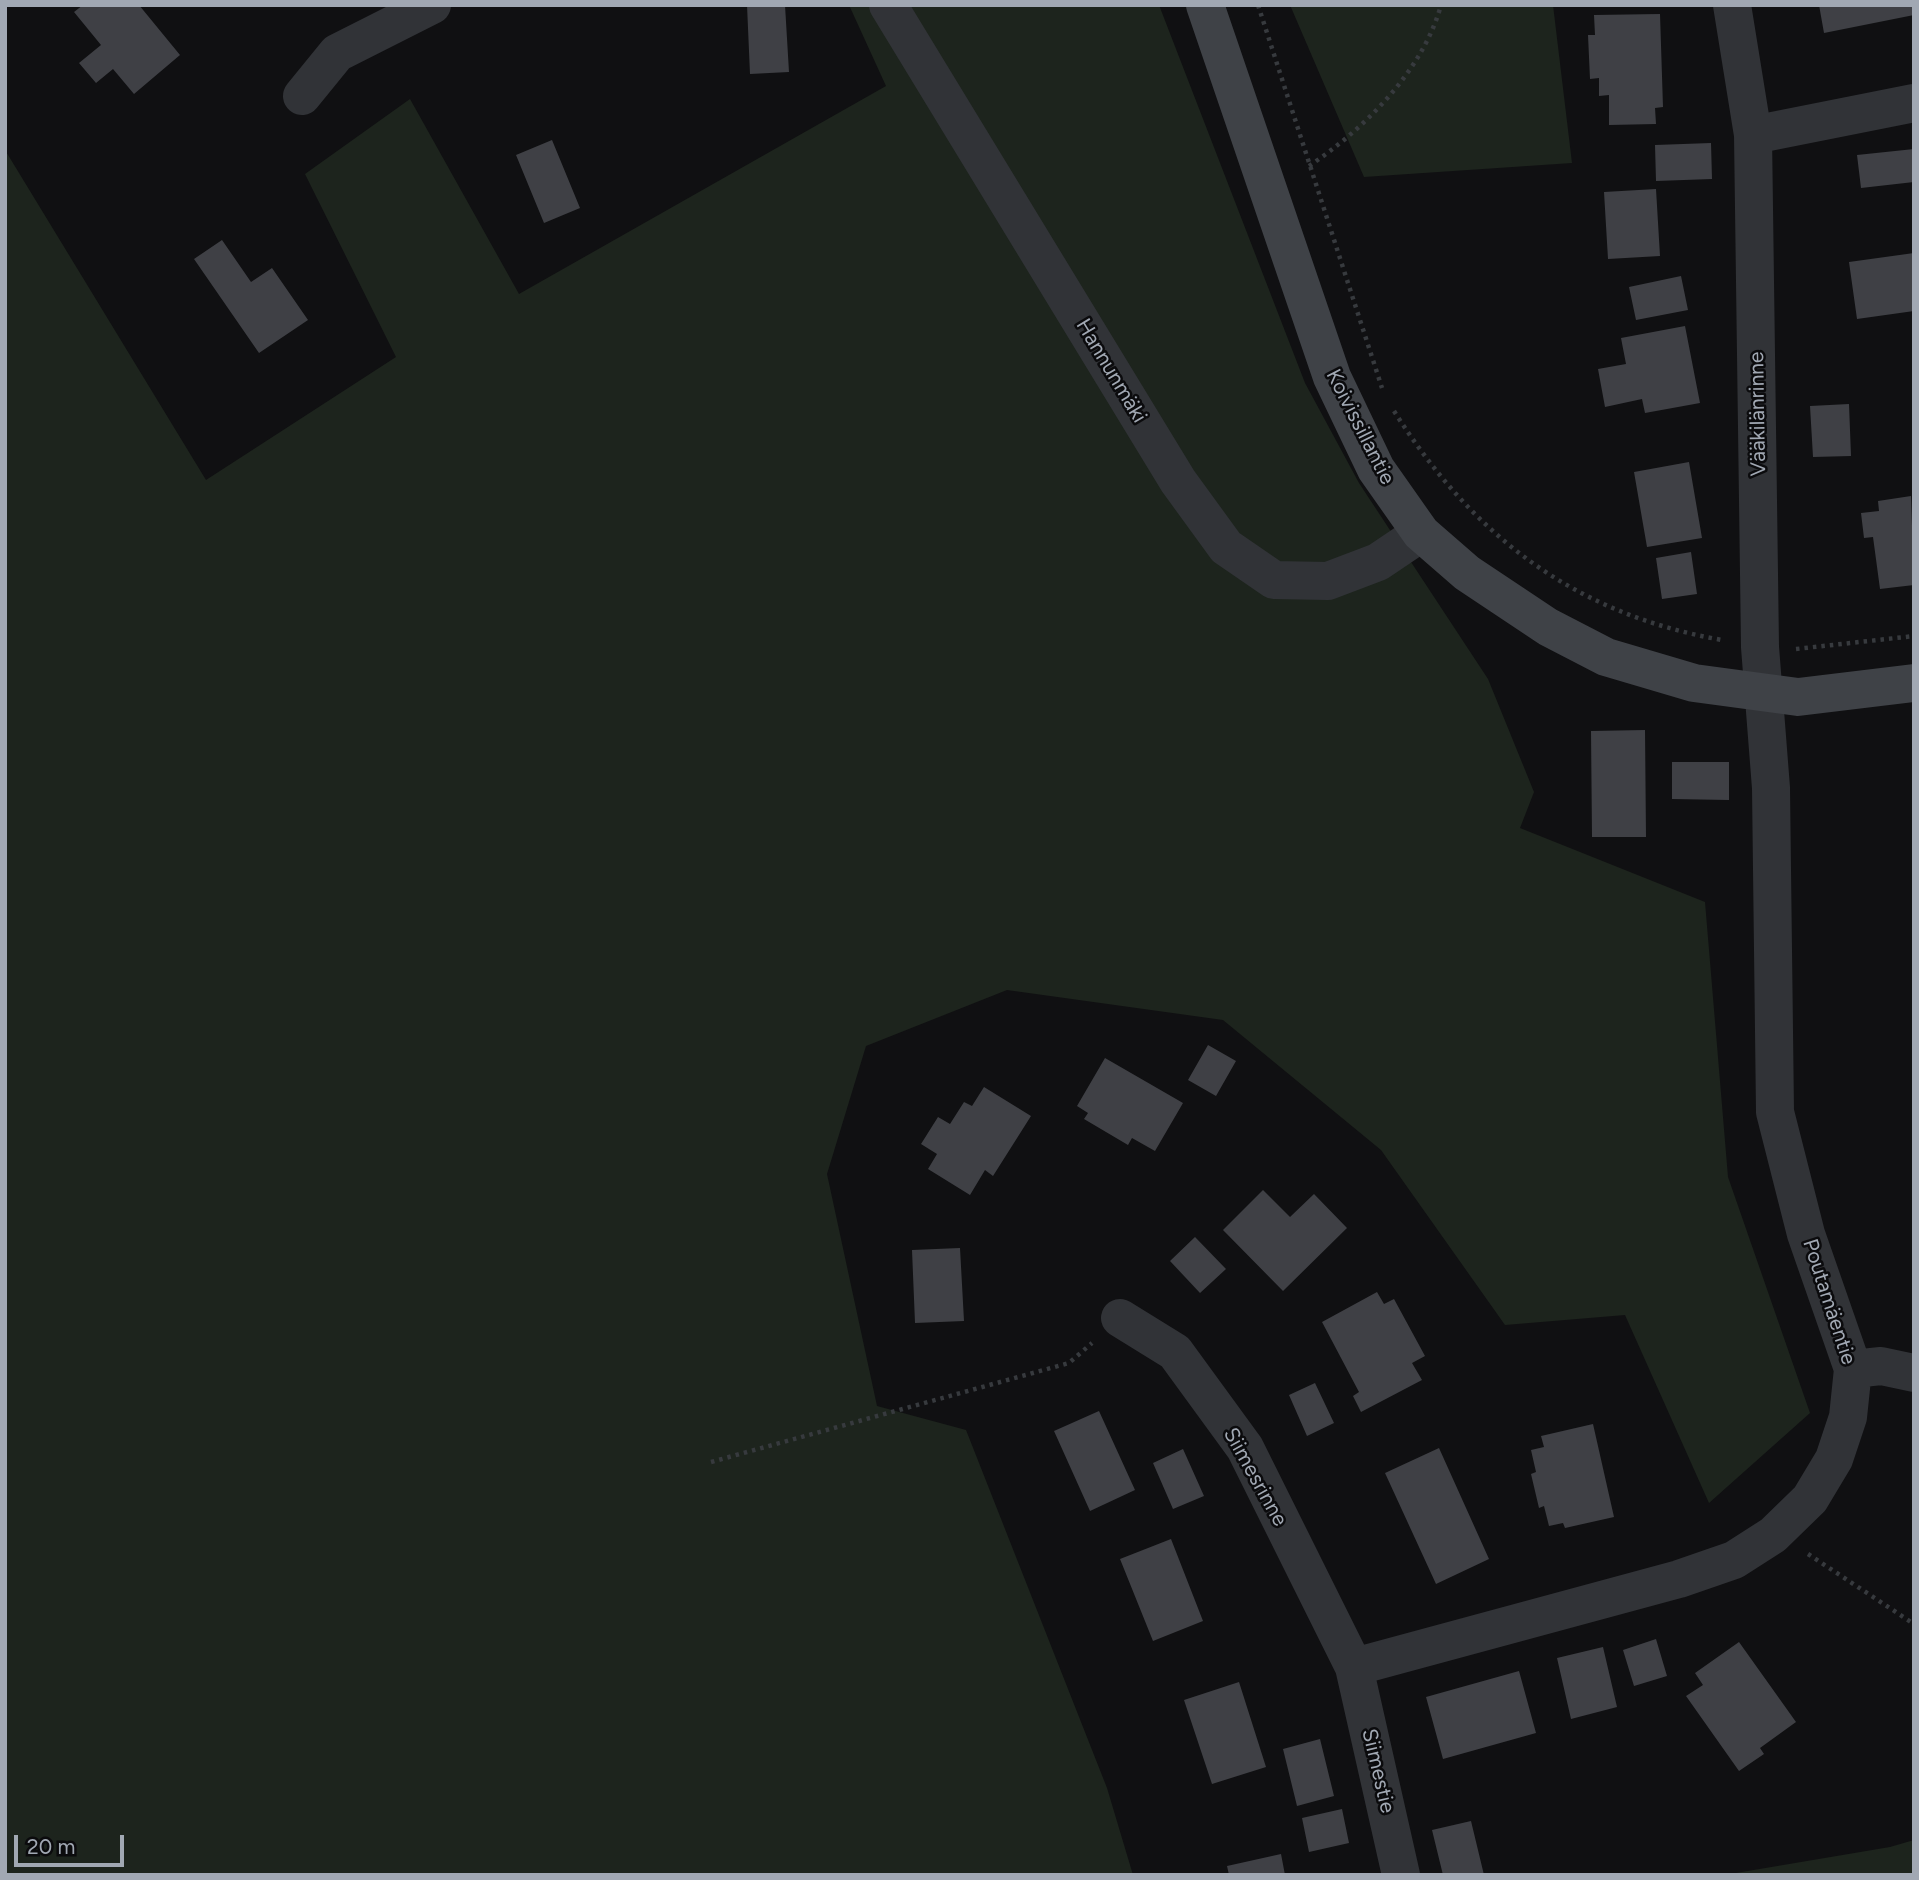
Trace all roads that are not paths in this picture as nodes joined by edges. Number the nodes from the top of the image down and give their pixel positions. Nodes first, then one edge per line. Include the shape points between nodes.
1 (432, 5) edge
2 (888, 5) edge
3 (1205, 5) edge
4 (1732, 5) edge
5 (302, 96) dead end
6 (1914, 103) edge
7 (1753, 135) junction
8 (1421, 533) junction
9 (1914, 683) edge
10 (1764, 692) junction
11 (1120, 1318) road end
12 (1853, 1369) junction
13 (1914, 1373) edge
14 (1354, 1667) junction
15 (1401, 1875) edge

1 - 5 street via 337,52
2 - 8 street, Hannunmäki via 1178,481 1226,547 1274,580 1328,581 1378,562
3 - 8 street, Koivissillantie via 1332,377 1376,469
4 - 7 street, Vääkilänrinne
6 - 7 street
7 - 10 street, Vääkilänrinne
8 - 10 street, Koivissillantie via 1478,581 1548,627 1606,657 1694,683
9 - 10 street, Koivissillantie via 1798,697
10 - 12 street, Poutamäentie via 1771,788 1774,1112 1806,1234
11 - 14 street, Siimesrinne via 1175,1352 1244,1448
12 - 13 street via 1881,1366
12 - 14 street, Poutamäentie via 1848,1417 1834,1459 1810,1499 1773,1535 1734,1560
14 - 15 street, Siimestie

